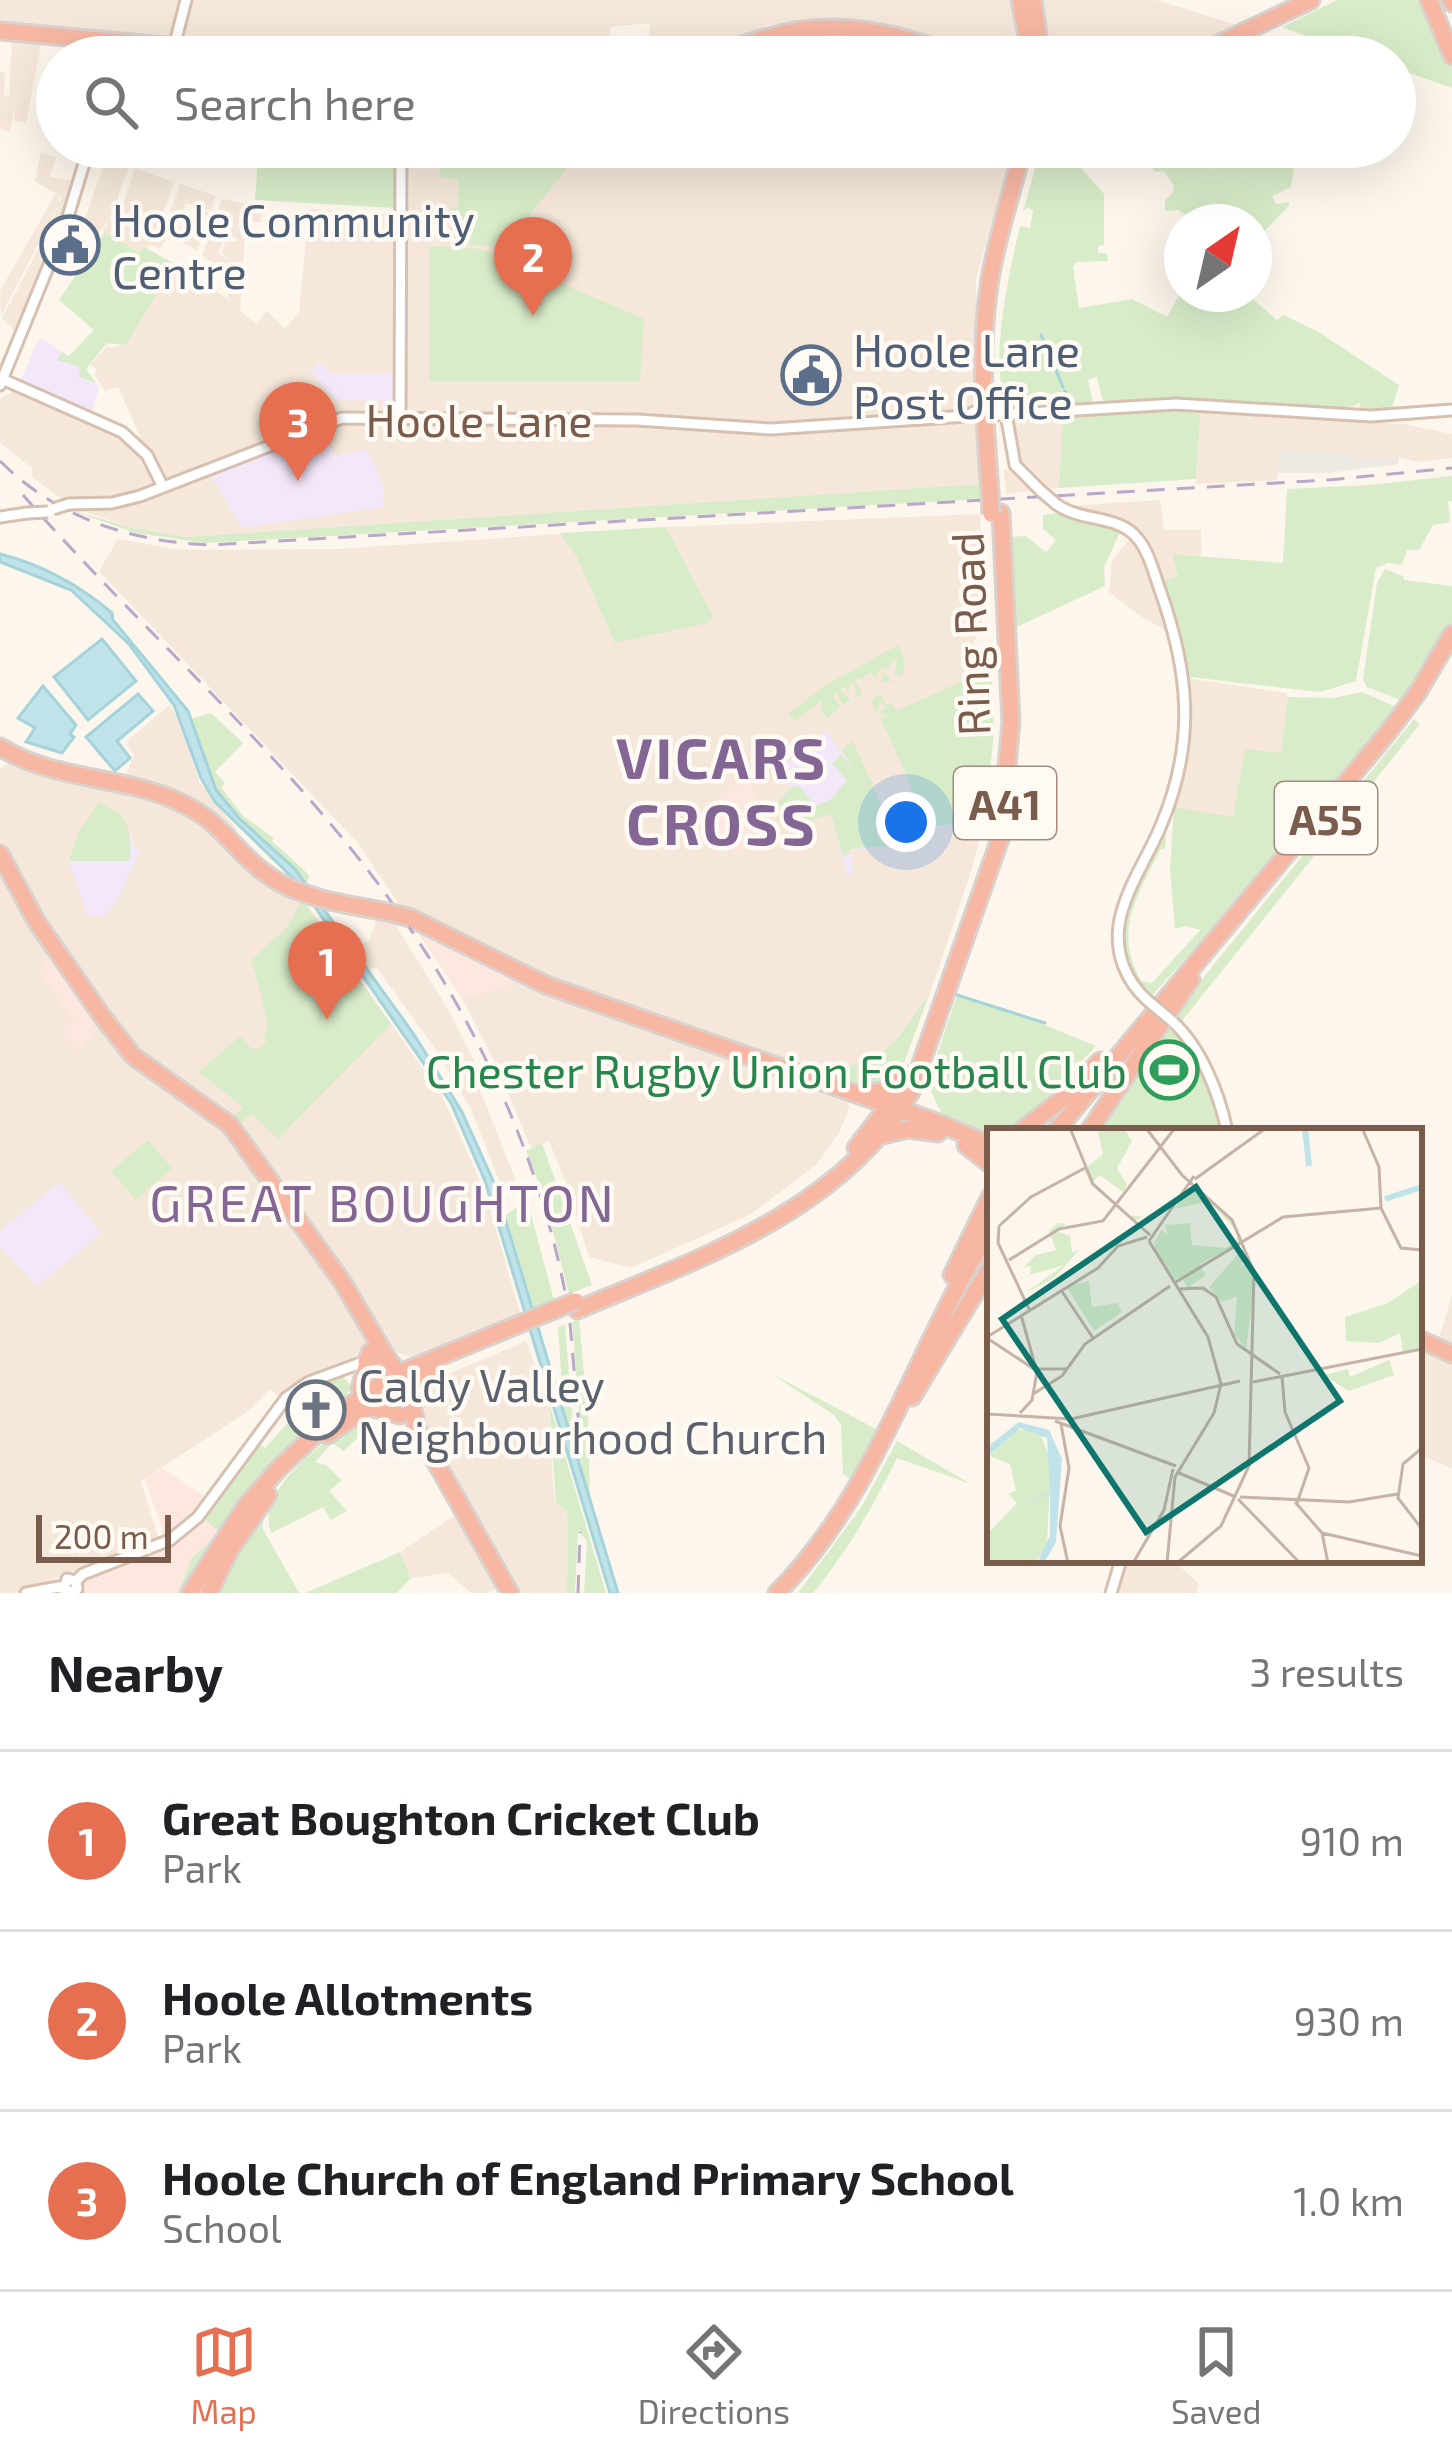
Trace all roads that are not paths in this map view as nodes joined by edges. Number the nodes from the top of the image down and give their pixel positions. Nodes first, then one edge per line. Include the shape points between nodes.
1 (186, 0) edge
2 (1020, 0) edge
3 (1033, 0) edge
4 (1311, 0) edge
5 (1327, 0) edge
6 (1429, 0) edge
7 (1275, 21) junction
8 (0, 31) edge
9 (1247, 35) edge
10 (177, 36) edge
11 (765, 36) edge
12 (891, 36) edge
13 (1026, 36) edge
14 (1038, 36) edge
15 (36, 37) edge
16 (1452, 56) edge
17 (83, 168) edge
18 (401, 168) edge
19 (1023, 168) edge
20 (1, 381) edge
21 (990, 405) junction
22 (1452, 410) edge
23 (400, 416) junction
24 (163, 487) junction
25 (995, 492) junction
26 (996, 513) junction
27 (0, 517) edge
28 (1452, 634) edge
29 (1452, 652) edge
30 (1, 756) edge
31 (0, 854) edge
32 (1209, 946) junction
33 (1192, 978) junction
34 (926, 1055) junction
35 (907, 1075) junction
36 (862, 1100) junction
37 (893, 1111) junction
38 (937, 1127) junction
39 (1025, 1128) edge
40 (1058, 1128) edge
41 (1068, 1128) edge
42 (1091, 1128) edge
43 (1226, 1128) edge
44 (877, 1132) junction
45 (987, 1143) edge
46 (850, 1155) junction
47 (987, 1161) edge
48 (987, 1203) edge
49 (987, 1236) edge
50 (987, 1250) edge
51 (987, 1273) edge
52 (577, 1305) junction
53 (372, 1332) junction
54 (1422, 1340) edge
55 (1452, 1354) edge
56 (387, 1358) junction
57 (366, 1360) junction
58 (427, 1367) junction
59 (338, 1372) junction
60 (404, 1384) junction
61 (909, 1391) junction
62 (374, 1397) junction
63 (345, 1415) junction
64 (417, 1429) junction
65 (1120, 1563) edge
66 (26, 1593) edge
67 (190, 1593) edge
68 (209, 1593) edge
69 (510, 1593) edge
70 (777, 1593) edge
71 (791, 1593) edge
72 (1111, 1593) edge

1 - 10 street
2 - 13 highway
3 - 14 highway
4 - 7 highway
5 - 7 highway
6 - 16 highway
7 - 9 highway
8 - 15 highway
11 - 12 highway via 835,27
17 - 20 street
18 - 23 street
19 - 21 highway, Ring Road / A41 via 1000,271
20 - 24 street via 122,432 147,455
21 - 22 street, Hoole Lane via 1176,404 1386,416
21 - 23 street, Hoole Lane via 772,429
21 - 25 highway, Ring Road / A41
21 - 25 highway, Ring Road / A41
21 - 43 street, bridge via 1015,465 1055,503 1138,537 1166,607 1185,678 1186,725 1176,780 1119,927 1121,959 1147,1000 1188,1038
23 - 24 street, Hoole Lane via 328,421
24 - 27 street, Hoole Lane, bridge via 112,503
25 - 26 highway, Ring Road / A41
26 - 34 highway, Ring Road / A41 via 1011,723 1006,800 990,874
26 - 35 highway, Ring Road / A41 via 995,805 979,877
28 - 32 highway, A55 via 1389,731
29 - 33 highway, A55 via 1396,736
30 - 36 highway, bridge via 191,807 269,876 307,893 411,918 546,985
31 - 53 highway via 36,921 133,1056 230,1125
32 - 39 highway via 1066,1096
32 - 40 highway, A55
33 - 41 highway, A55
33 - 42 highway
34 - 37 highway, Ring Road / A41
34 - 38 highway via 919,1096
35 - 36 highway
35 - 37 highway, Ring Road / A41
36 - 37 highway
36 - 44 highway
37 - 38 highway
37 - 44 highway, Ring Road / A41
37 - 46 highway
38 - 44 highway
38 - 45 highway
38 - 47 highway
44 - 46 highway, Ring Road / A41
44 - 52 highway, Ring Road / A41 via 834,1179 767,1226
46 - 52 highway, Ring Road / A41 via 735,1233
48 - 61 highway via 937,1307
49 - 61 highway
50 - 61 highway
51 - 61 highway
52 - 58 highway, Ring Road / A41
53 - 56 highway
53 - 57 highway
54 - 55 highway
56 - 57 highway
56 - 58 highway
56 - 60 highway
57 - 59 street
57 - 62 highway
58 - 60 highway, Ring Road / A41
58 - 60 highway
59 - 62 street via 350,1372
59 - 66 street via 286,1398 163,1545 94,1569 74,1592
60 - 62 highway
60 - 64 highway
61 - 70 highway via 846,1506
61 - 71 highway via 855,1511
62 - 63 highway
62 - 63 highway
62 - 64 highway
63 - 67 highway via 245,1507
63 - 68 highway via 262,1501
64 - 69 highway
65 - 72 street

